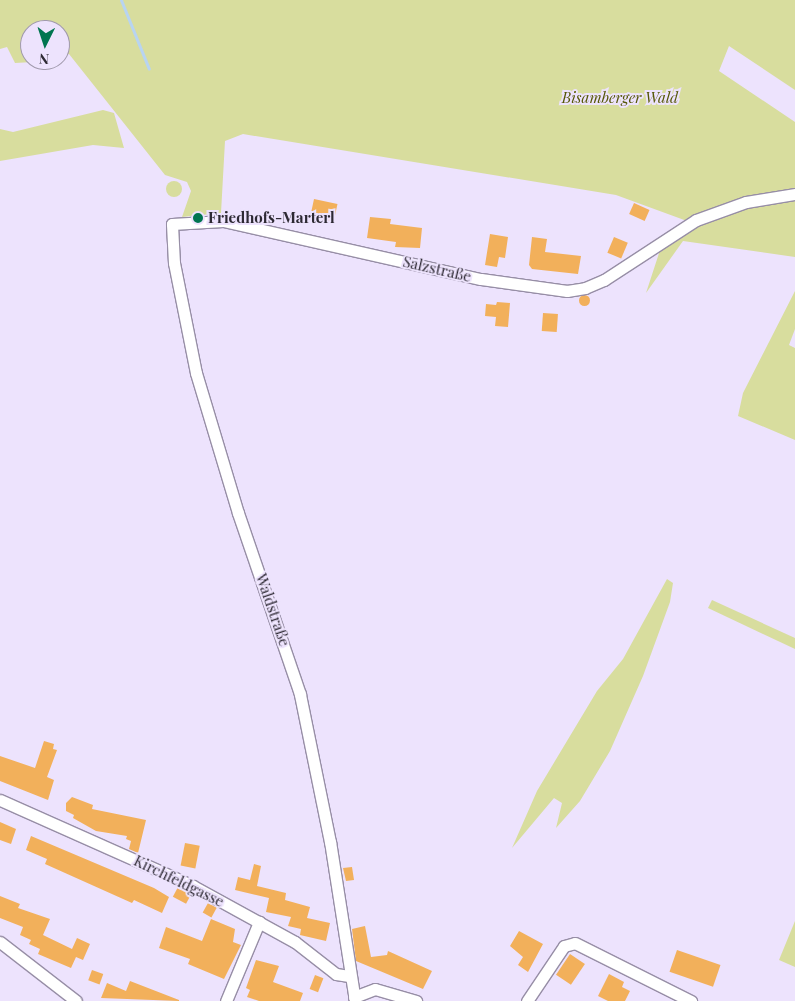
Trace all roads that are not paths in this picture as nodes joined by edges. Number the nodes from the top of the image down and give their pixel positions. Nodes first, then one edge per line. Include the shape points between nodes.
1 (795, 194) edge
2 (172, 224) joint
3 (0, 800) edge
4 (259, 922) junction
5 (0, 942) edge
6 (349, 976) junction
7 (355, 999) edge
8 (76, 1001) edge
9 (226, 1001) edge
10 (416, 1001) edge
11 (527, 1001) edge
12 (691, 1001) edge

1 - 2 street, Salzstraße via 746,202 687,224 596,284 559,292 481,279 223,221
2 - 6 street, Waldstraße via 174,263 196,373 238,513 300,694 330,842
3 - 4 street, Kirchfeldgasse via 192,886
4 - 6 street, Kirchfeldgasse via 300,945 336,974
4 - 9 street
5 - 8 street
6 - 7 street, Waldstraße
7 - 10 street via 375,989
11 - 12 street via 564,946 575,943

